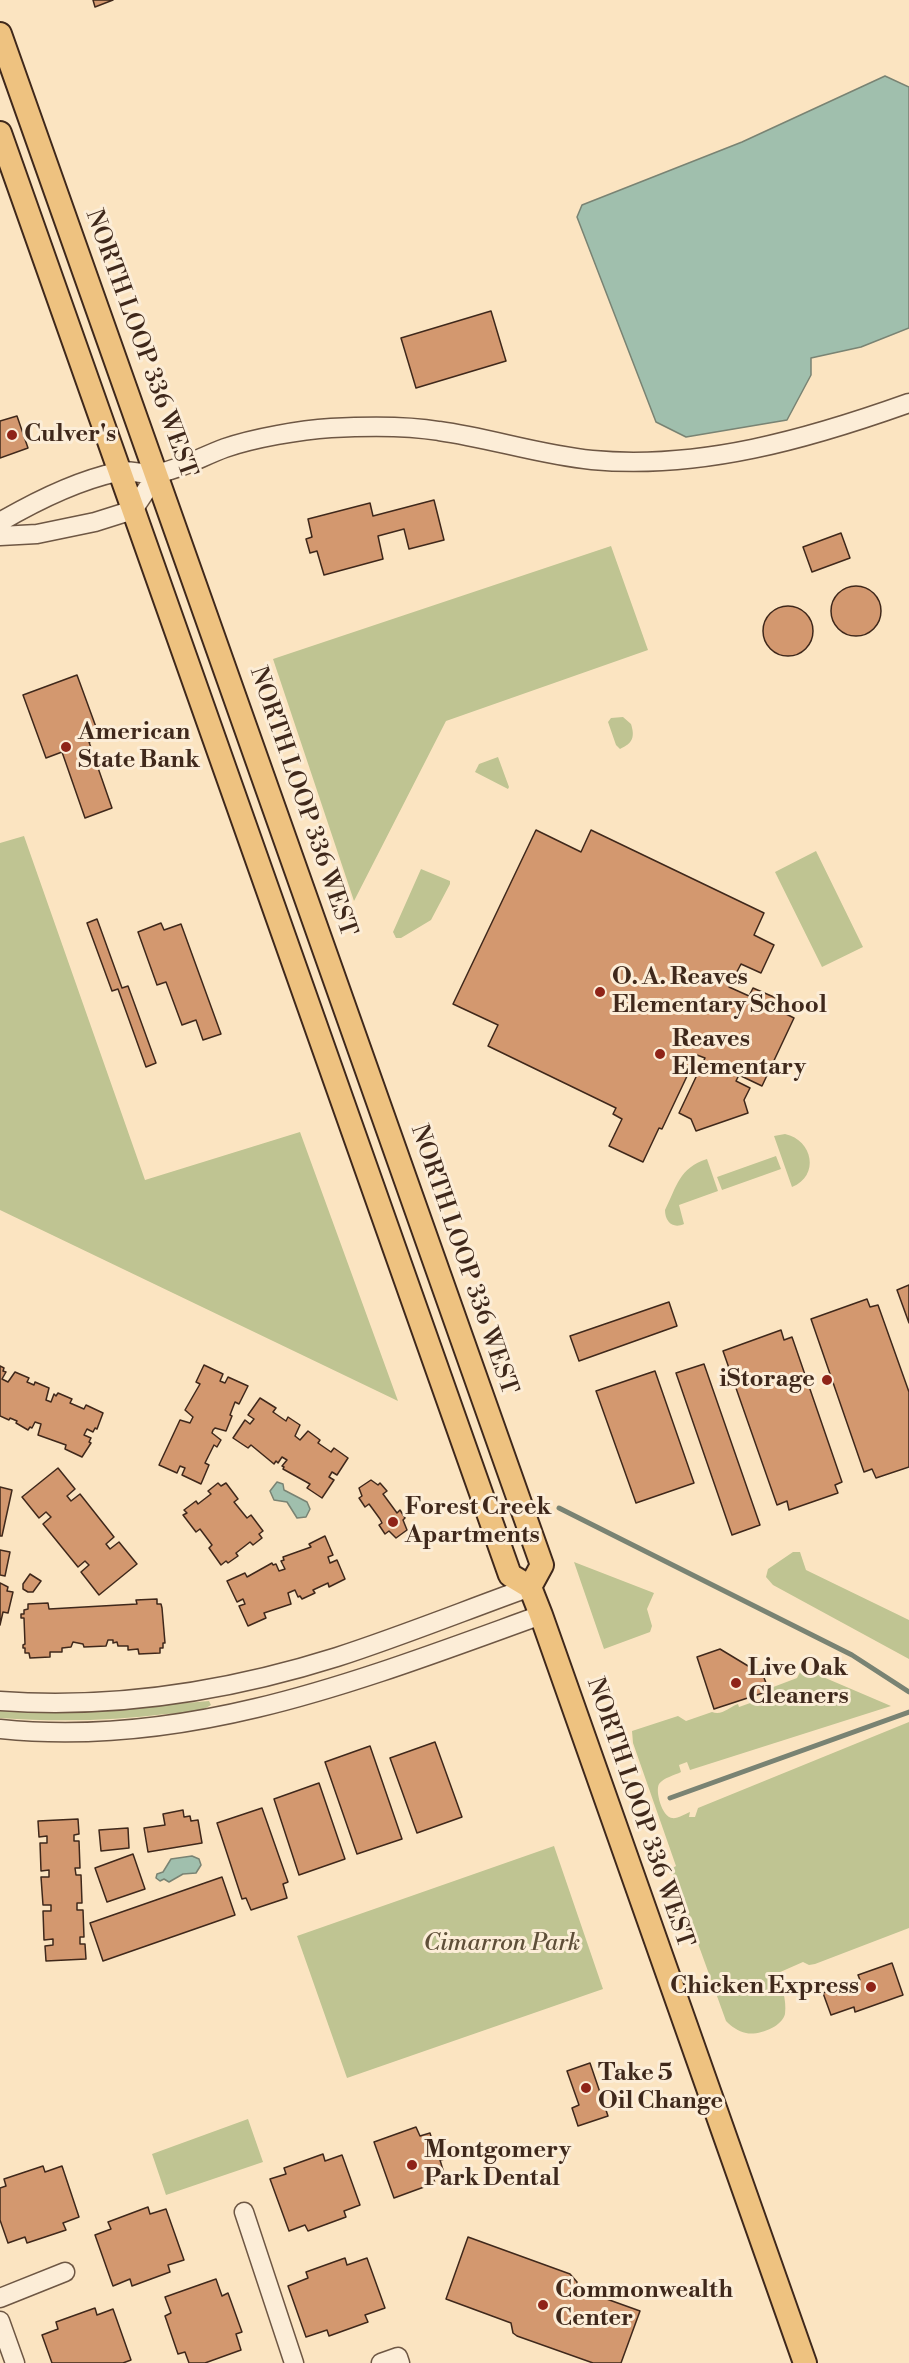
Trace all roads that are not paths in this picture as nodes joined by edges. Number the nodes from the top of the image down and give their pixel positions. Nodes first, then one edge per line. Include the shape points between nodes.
1 (0, 34) edge
2 (0, 133) edge
3 (909, 403) edge
4 (119, 472) junction
5 (158, 474) junction
6 (133, 510) junction
7 (0, 522) edge
8 (0, 536) edge
9 (334, 974) junction
10 (301, 981) junction
11 (530, 1587) junction
12 (541, 1615) junction
13 (0, 1701) edge
14 (0, 1729) edge
15 (244, 2212) dead end
16 (65, 2272) dead end
17 (0, 2298) edge
18 (0, 2320) edge
19 (15, 2363) edge
20 (294, 2363) edge
21 (381, 2363) edge
22 (400, 2363) edge
23 (805, 2363) edge

1 - 5 main road, NORTH LOOP 336 WEST
2 - 4 main road, NORTH LOOP 336 WEST
3 - 5 street via 782,443 722,455 628,461 573,457 438,430 391,426 329,428 228,447
4 - 5 street
4 - 6 main road, NORTH LOOP 336 WEST
4 - 7 street via 82,482
5 - 6 street
5 - 9 main road, NORTH LOOP 336 WEST
6 - 8 street via 37,534
6 - 10 main road, NORTH LOOP 336 WEST
9 - 10 main road
9 - 11 main road, NORTH LOOP 336 WEST via 542,1565
10 - 11 main road, NORTH LOOP 336 WEST via 510,1575
11 - 12 main road, NORTH LOOP 336 WEST
11 - 13 street via 338,1656 239,1683 130,1699
12 - 14 street via 355,1682 226,1715 152,1727 75,1732
12 - 23 main road, NORTH LOOP 336 WEST
15 - 20 street
16 - 17 street
18 - 19 street
21 - 22 street via 398,2357

